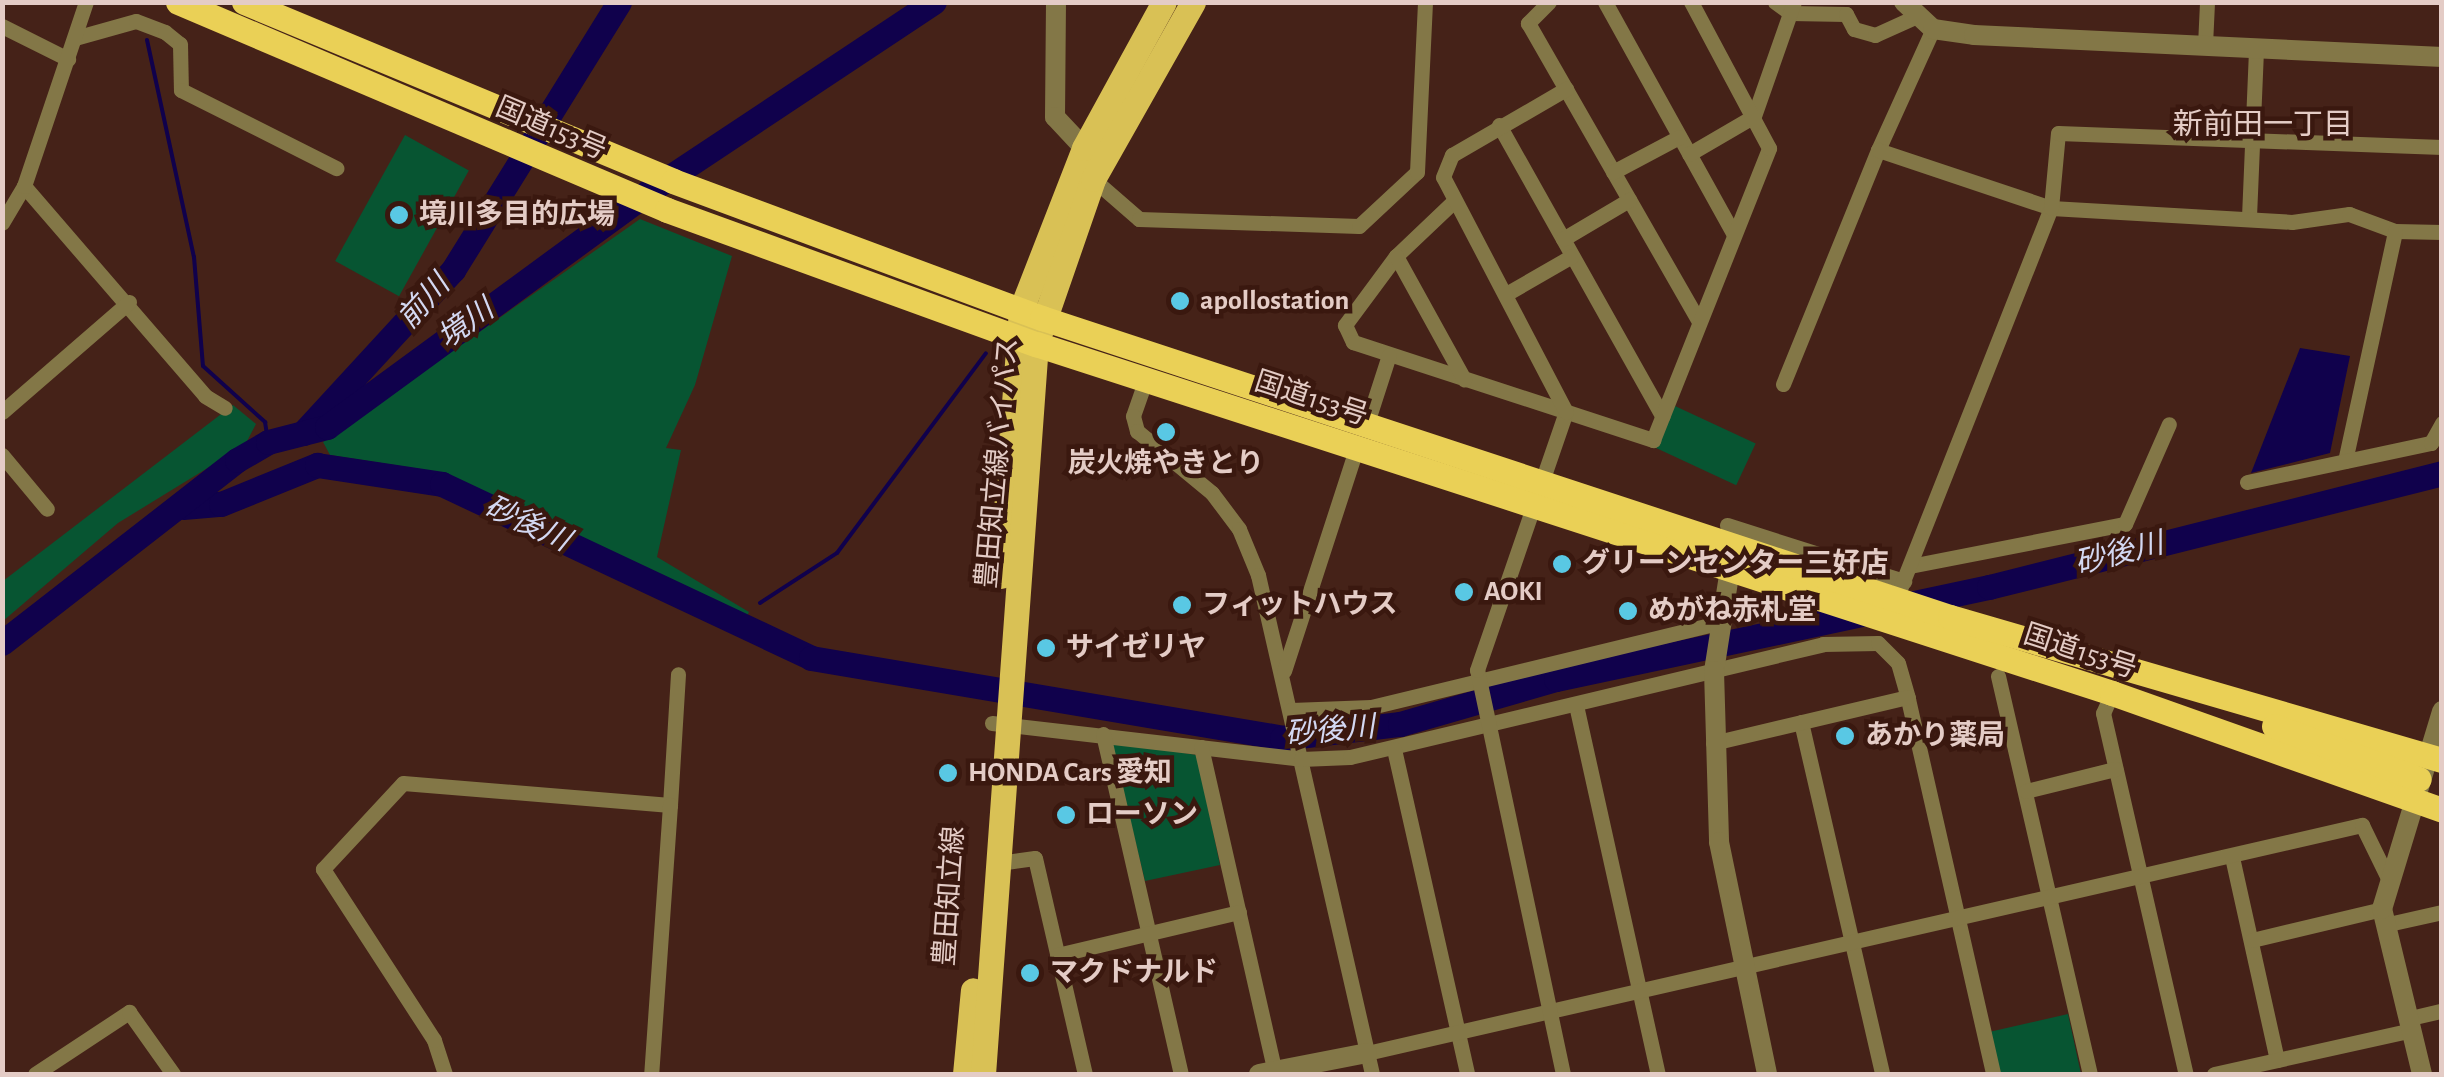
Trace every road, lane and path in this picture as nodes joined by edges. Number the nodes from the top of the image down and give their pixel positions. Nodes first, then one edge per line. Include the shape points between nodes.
1 (86, 2) edge
2 (178, 2) edge
3 (244, 2) edge
4 (1056, 2) edge
5 (1164, 2) edge
6 (1193, 2) edge
7 (1425, 2) edge
8 (1550, 2) edge
9 (1605, 2) edge
10 (1691, 2) edge
11 (1775, 2) edge
12 (2207, 2) edge
13 (1792, 8) edge
14 (1909, 10) edge
15 (2, 26) edge
16 (1933, 29) junction
17 (75, 38) junction
18 (2205, 45) junction
19 (2256, 49) junction
20 (2442, 57) edge
21 (68, 58) junction
22 (1566, 88) junction
23 (1754, 116) junction
24 (1499, 124) junction
25 (1680, 137) junction
26 (2252, 139) junction
27 (2442, 146) edge
28 (1084, 148) junction
29 (1878, 150) junction
30 (1689, 154) junction
31 (336, 168) dead end
32 (1613, 172) junction
33 (1093, 179) junction
34 (24, 186) junction
35 (1630, 200) junction
36 (1454, 201) junction
37 (2051, 208) junction
38 (2249, 217) junction
39 (2, 223) edge
40 (2396, 231) junction
41 (2442, 232) edge
42 (1734, 234) junction
43 (1563, 239) junction
44 (1396, 256) junction
45 (1572, 256) junction
46 (1506, 294) junction
47 (129, 302) junction
48 (1031, 314) junction
49 (1698, 320) junction
50 (1026, 340) junction
51 (1388, 355) junction
52 (1147, 376) junction
53 (1464, 379) junction
54 (1784, 384) dead end
55 (224, 408) dead end
56 (2, 412) edge
57 (1566, 412) junction
58 (1662, 416) junction
59 (2169, 424) dead end
60 (2442, 424) edge
61 (1362, 434) junction
62 (2, 455) edge
63 (2346, 462) junction
64 (2247, 482) dead end
65 (1536, 492) junction
66 (46, 509) dead end
67 (1727, 524) dead end
68 (1730, 570) junction
69 (1895, 602) junction
70 (1719, 623) junction
71 (1714, 670) junction
72 (1284, 673) junction
73 (678, 674) dead end
74 (1998, 676) dead end
75 (1478, 680) junction
76 (2112, 693) junction
77 (1908, 697) junction
78 (1576, 705) junction
79 (2442, 711) edge
80 (1291, 713) junction
81 (1801, 722) junction
82 (1000, 723) junction
83 (1485, 728) junction
84 (1103, 734) junction
85 (1713, 743) junction
86 (1200, 746) junction
87 (1394, 749) junction
88 (1300, 752) junction
89 (2115, 769) junction
90 (2427, 773) edge
91 (2026, 791) junction
92 (670, 804) junction
93 (2442, 810) edge
94 (2232, 857) junction
95 (999, 863) junction
96 (2141, 876) junction
97 (2387, 876) junction
98 (2051, 898) junction
99 (1239, 912) junction
100 (2442, 912) edge
101 (2383, 917) junction
102 (1958, 919) junction
103 (1148, 934) junction
104 (2252, 940) junction
105 (1850, 944) junction
106 (1057, 955) junction
107 (1742, 970) junction
108 (1639, 991) junction
109 (2442, 1011) edge
110 (1549, 1012) junction
111 (2407, 1025) junction
112 (1458, 1034) junction
113 (1366, 1053) junction
114 (2277, 1060) junction
115 (1269, 1073) edge
116 (34, 1074) edge
117 (173, 1074) edge
118 (446, 1074) edge
119 (651, 1074) edge
120 (964, 1074) edge
121 (983, 1074) edge
122 (1084, 1074) edge
123 (1181, 1074) edge
124 (1372, 1074) edge
125 (1467, 1074) edge
126 (1563, 1074) edge
127 (1658, 1074) edge
128 (1768, 1074) edge
129 (1882, 1074) edge
130 (1993, 1074) edge
131 (2090, 1074) edge
132 (2186, 1074) edge
133 (2214, 1074) edge
134 (2422, 1074) edge

1 - 17 street
2 - 50 highway, 国道153号 via 773,250
3 - 48 highway, 国道153号 via 786,224
4 - 28 street via 1056,116
5 - 28 main road, 豊田知立線バイパス
6 - 33 main road, 豊田知立線バイパス
7 - 33 street via 1418,172 1359,226 1139,219
8 - 22 street via 1528,23
9 - 25 street
10 - 23 street
11 - 13 street
12 - 18 street
13 - 14 street via 1846,14 1854,29 1875,34
13 - 23 street
14 - 16 street
15 - 21 street
16 - 18 street
16 - 29 street
17 - 21 street
17 - 31 street via 136,20 165,32 180,44 181,90
18 - 19 street
19 - 20 street
19 - 26 street
21 - 34 street
22 - 24 street
22 - 32 street
23 - 30 street
23 - 42 street via 1769,148
24 - 36 street via 1447,163 1443,176
24 - 43 street
25 - 30 street
25 - 32 street
26 - 27 street
26 - 37 street via 2058,133
26 - 38 street
28 - 48 main road, 豊田知立線バイパス
29 - 37 street
29 - 54 street
30 - 42 street
32 - 35 street
33 - 48 main road, 豊田知立線バイパス
34 - 39 street
34 - 47 street
35 - 43 street
35 - 49 street
36 - 44 street
36 - 46 street
37 - 38 street
37 - 69 street
38 - 40 street via 2292,222 2349,214
40 - 41 street
40 - 63 street
42 - 49 street
43 - 45 street
44 - 51 street via 1345,325 1353,342
44 - 53 street
45 - 46 street
45 - 58 street
46 - 57 street
47 - 55 street
47 - 56 street
48 - 50 main road, 豊田知立線バイパス
48 - 61 highway, 国道153号
49 - 58 street
50 - 52 highway, 国道153号
50 - 82 main road, 豊田知立線バイパス
51 - 53 street
51 - 61 street
52 - 61 highway, 国道153号
52 - 72 street via 1132,416 1137,431 1194,474 1240,530
53 - 57 street
57 - 58 street via 1653,440
57 - 65 street
59 - 69 street via 2125,524
60 - 63 street via 2431,442
61 - 65 highway, 国道153号
61 - 72 street
62 - 66 street
63 - 64 street
65 - 68 highway, 国道153号
65 - 69 highway, 国道153号
65 - 75 street
67 - 69 street
68 - 69 highway, 国道153号
68 - 70 street
69 - 71 street via 1823,644
69 - 76 highway, 国道153号
69 - 77 street via 1898,664
69 - 90 highway, 国道153号 via 2208,691 2266,723
70 - 71 street
70 - 75 street
71 - 78 street
71 - 85 street
72 - 80 street
73 - 92 street
74 - 91 street
75 - 80 street via 1371,707
75 - 83 street
76 - 89 street via 2103,713
76 - 90 highway, 国道153号
77 - 81 street
77 - 102 street
78 - 83 street
78 - 108 street
79 - 90 street
80 - 88 street
81 - 85 street
81 - 105 street
82 - 84 street
82 - 95 main road, 豊田知立線
82 - 120 main road, 豊田知立線
83 - 87 street
83 - 110 street
84 - 86 street
84 - 103 street
85 - 107 street via 1719,842
86 - 88 street
86 - 99 street
87 - 88 street
87 - 112 street
88 - 113 street
89 - 91 street
89 - 96 street
90 - 93 highway, 国道153号
90 - 97 street
91 - 98 street
92 - 118 street via 403,783 323,870 434,1040
92 - 119 street
94 - 96 street
94 - 97 street via 2362,825
94 - 104 street
95 - 106 street via 1035,858
95 - 121 main road, 豊田知立線
96 - 98 street
96 - 132 street
97 - 101 street
98 - 102 street
98 - 131 street
99 - 103 street
99 - 115 street
100 - 101 street
101 - 104 street
101 - 111 street
102 - 105 street
102 - 130 street
103 - 106 street
103 - 123 street
104 - 114 street
105 - 107 street
105 - 129 street
106 - 122 street
107 - 108 street
107 - 128 street
108 - 110 street
108 - 127 street
109 - 111 street
110 - 112 street
110 - 126 street
111 - 114 street
111 - 134 street
112 - 113 street
112 - 125 street
113 - 115 street
113 - 124 street
114 - 133 street
116 - 117 street via 129,1012

